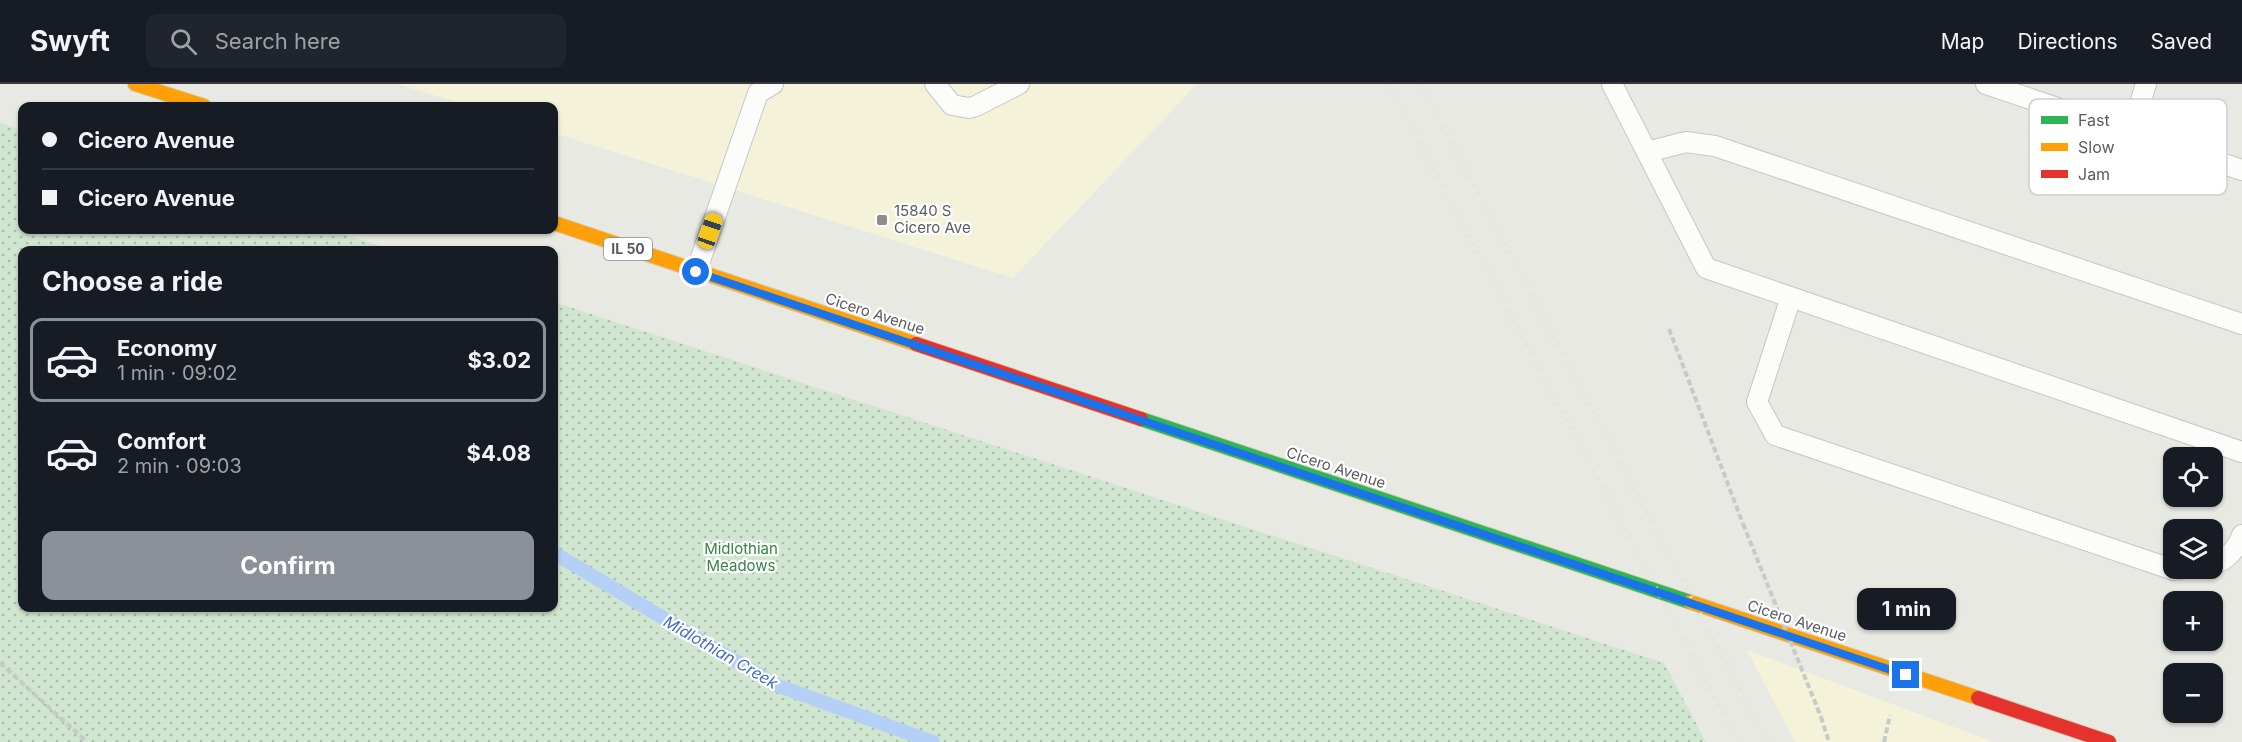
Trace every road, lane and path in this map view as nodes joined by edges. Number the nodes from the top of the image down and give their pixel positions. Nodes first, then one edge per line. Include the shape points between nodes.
1 (135, 84) edge
2 (773, 84) edge
3 (935, 84) edge
4 (1019, 84) edge
5 (1612, 84) edge
6 (1986, 84) edge
7 (2146, 84) edge
8 (2030, 99) edge
9 (2141, 99) edge
10 (191, 102) edge
11 (1647, 152) junction
12 (2227, 165) edge
13 (2242, 170) edge
14 (558, 224) edge
15 (696, 272) junction
16 (1791, 297) junction
17 (2242, 324) edge
18 (1669, 328) dead end
19 (2242, 452) edge
20 (2242, 535) edge
21 (2223, 558) edge
22 (2163, 566) edge
23 (0, 663) edge
24 (1890, 715) dead end
25 (87, 742) edge
26 (1829, 742) edge
27 (1884, 742) edge
28 (2109, 742) edge

1 - 10 main road
2 - 15 lane via 758,93
3 - 4 lane via 952,105 969,108
5 - 11 lane
6 - 8 lane
7 - 9 lane
11 - 16 lane via 1706,268
11 - 17 lane via 1686,142 1715,146
12 - 13 lane
14 - 15 main road, Cicero Avenue / IL 50
15 - 28 main road, Cicero Avenue / IL 50
16 - 19 lane
16 - 22 lane via 1757,402 1775,435
18 - 26 path, bridge
20 - 21 lane via 2238,545
23 - 25 path
24 - 27 path

